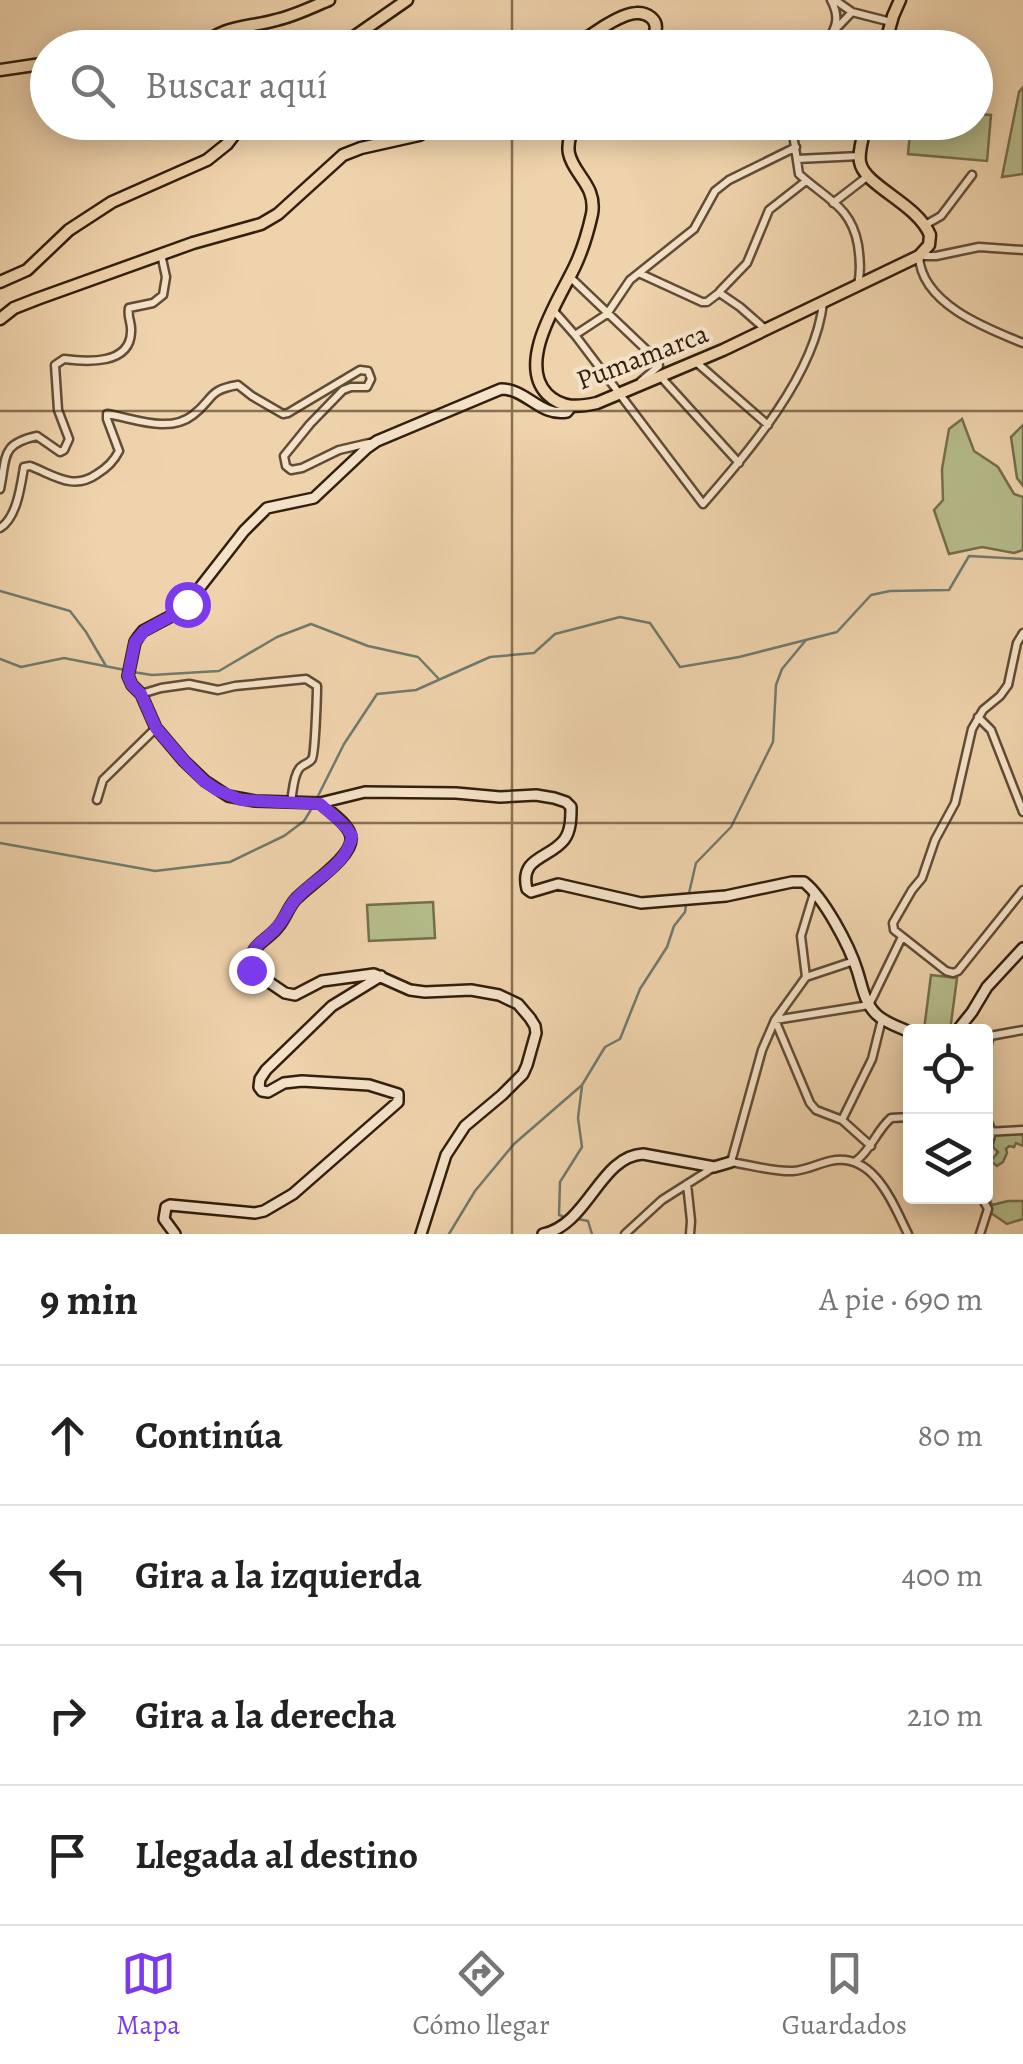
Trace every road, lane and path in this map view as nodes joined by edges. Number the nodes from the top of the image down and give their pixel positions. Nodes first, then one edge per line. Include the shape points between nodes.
1 (330, 0) edge
2 (407, 0) edge
3 (833, 0) edge
4 (900, 0) edge
5 (852, 12) junction
6 (891, 22) junction
7 (224, 30) edge
8 (364, 30) edge
9 (602, 30) edge
10 (656, 30) edge
11 (833, 30) edge
12 (835, 30) edge
13 (889, 30) edge
14 (30, 66) edge
15 (0, 70) edge
16 (231, 140) edge
17 (397, 140) edge
18 (569, 140) edge
19 (794, 140) edge
20 (863, 140) edge
21 (796, 147) junction
22 (860, 156) junction
23 (797, 159) junction
24 (972, 175) dead end
25 (868, 176) junction
26 (806, 181) junction
27 (834, 203) junction
28 (925, 225) junction
29 (1023, 250) edge
30 (162, 254) junction
31 (919, 256) junction
32 (640, 273) junction
33 (570, 276) junction
34 (0, 282) edge
35 (858, 286) junction
36 (720, 292) junction
37 (823, 302) junction
38 (552, 309) junction
39 (607, 314) junction
40 (0, 318) edge
41 (766, 330) junction
42 (575, 335) junction
43 (1023, 343) edge
44 (696, 362) junction
45 (660, 376) junction
46 (617, 392) junction
47 (570, 406) junction
48 (768, 425) junction
49 (377, 442) junction
50 (739, 463) junction
51 (0, 488) edge
52 (0, 528) edge
53 (1023, 633) edge
54 (141, 694) junction
55 (978, 716) junction
56 (156, 728) junction
57 (96, 800) dead end
58 (292, 801) junction
59 (320, 804) junction
60 (1023, 812) edge
61 (1023, 890) edge
62 (814, 892) junction
63 (902, 937) junction
64 (1023, 948) edge
65 (854, 961) junction
66 (382, 976) junction
67 (806, 976) junction
68 (869, 1005) junction
69 (882, 1019) junction
70 (775, 1020) junction
71 (961, 1024) edge
72 (903, 1029) edge
73 (1023, 1030) edge
74 (993, 1035) edge
75 (903, 1117) edge
76 (842, 1120) junction
77 (1023, 1130) edge
78 (993, 1132) edge
79 (871, 1146) junction
80 (731, 1162) junction
81 (854, 1162) junction
82 (714, 1167) junction
83 (688, 1184) junction
84 (985, 1204) edge
85 (175, 1234) edge
86 (421, 1234) edge
87 (543, 1234) edge
88 (625, 1234) edge
89 (690, 1234) edge
90 (908, 1234) edge
91 (980, 1234) edge

1 - 7 main road
2 - 8 main road
3 - 5 street
3 - 11 street
4 - 6 main road
5 - 6 street
5 - 12 street
6 - 13 main road
9 - 10 main road via 636,13 650,16
14 - 15 main road
16 - 34 main road via 207,160 112,202 68,230 27,270
17 - 30 main road via 344,155 261,224
18 - 33 main road, Pumamarca via 572,167 593,207
19 - 21 street
20 - 22 main road
21 - 23 street
21 - 32 street via 715,191 694,229
22 - 23 street
22 - 25 main road
23 - 26 street
24 - 28 street
25 - 27 street
25 - 28 main road
26 - 27 street
26 - 36 street via 769,210 747,263
27 - 35 street via 854,226
28 - 31 main road via 930,240
29 - 31 street via 979,247
30 - 40 main road
30 - 51 street via 163,295 130,308 128,345 115,357 56,365 58,410 69,439 64,450 37,436 6,449
31 - 35 main road, Pumamarca
31 - 43 street via 923,276 940,298
32 - 36 street via 702,302
32 - 39 street
33 - 38 main road, Pumamarca
33 - 39 street
35 - 37 main road, Pumamarca
36 - 41 street
37 - 41 main road, Pumamarca
37 - 48 street via 806,361
38 - 42 street
38 - 47 main road, Pumamarca via 536,373 551,398
39 - 42 street
39 - 46 street via 660,364
41 - 44 main road, Pumamarca
42 - 46 street
44 - 45 main road, Pumamarca
44 - 48 street
45 - 46 main road, Pumamarca
45 - 50 street
46 - 47 main road, Pumamarca via 598,403
46 - 50 street via 703,504
47 - 49 main road via 563,414 549,412 501,389
48 - 50 street
49 - 52 street via 302,468 291,470 284,461 343,390 367,387 368,371 283,414 233,385 214,392 192,417 173,423 108,414 118,456 88,480 71,483 24,467 8,523
49 - 54 main road via 314,498 267,508 187,604 139,636 128,676
53 - 55 street via 1008,685
54 - 56 main road
54 - 58 street via 189,684 218,690 313,682 315,754 299,768
55 - 60 street via 991,730
55 - 63 street via 952,810 893,923
56 - 57 street via 103,780
56 - 58 main road via 217,790 241,800
58 - 59 main road
59 - 62 main road via 364,792 536,795 566,802 567,834 528,868 524,882 532,892 558,884 641,903 792,882
59 - 66 main road via 346,827 350,846 254,949 251,970 295,995 322,981
61 - 63 street via 953,973
62 - 65 main road
62 - 67 street via 801,936
63 - 68 street
64 - 71 main road
65 - 67 street
65 - 68 main road
66 - 85 main road via 332,1006 266,1070 259,1087 268,1092 292,1080 369,1085 398,1094 398,1102 293,1194 264,1211 170,1205 164,1219
66 - 86 main road via 410,990 499,994 518,1004 535,1026 523,1074 466,1126 446,1155
67 - 70 street
68 - 69 main road
68 - 70 street
69 - 72 main road
69 - 76 street via 872,1059
70 - 76 street via 812,1106
70 - 80 street
73 - 74 street
75 - 79 street via 884,1124
76 - 79 street
77 - 78 street
79 - 81 street
80 - 81 street via 784,1171
80 - 82 main road
81 - 90 street via 888,1193
82 - 83 street
82 - 87 main road via 633,1155 563,1227
83 - 88 street
83 - 89 street
84 - 91 street

